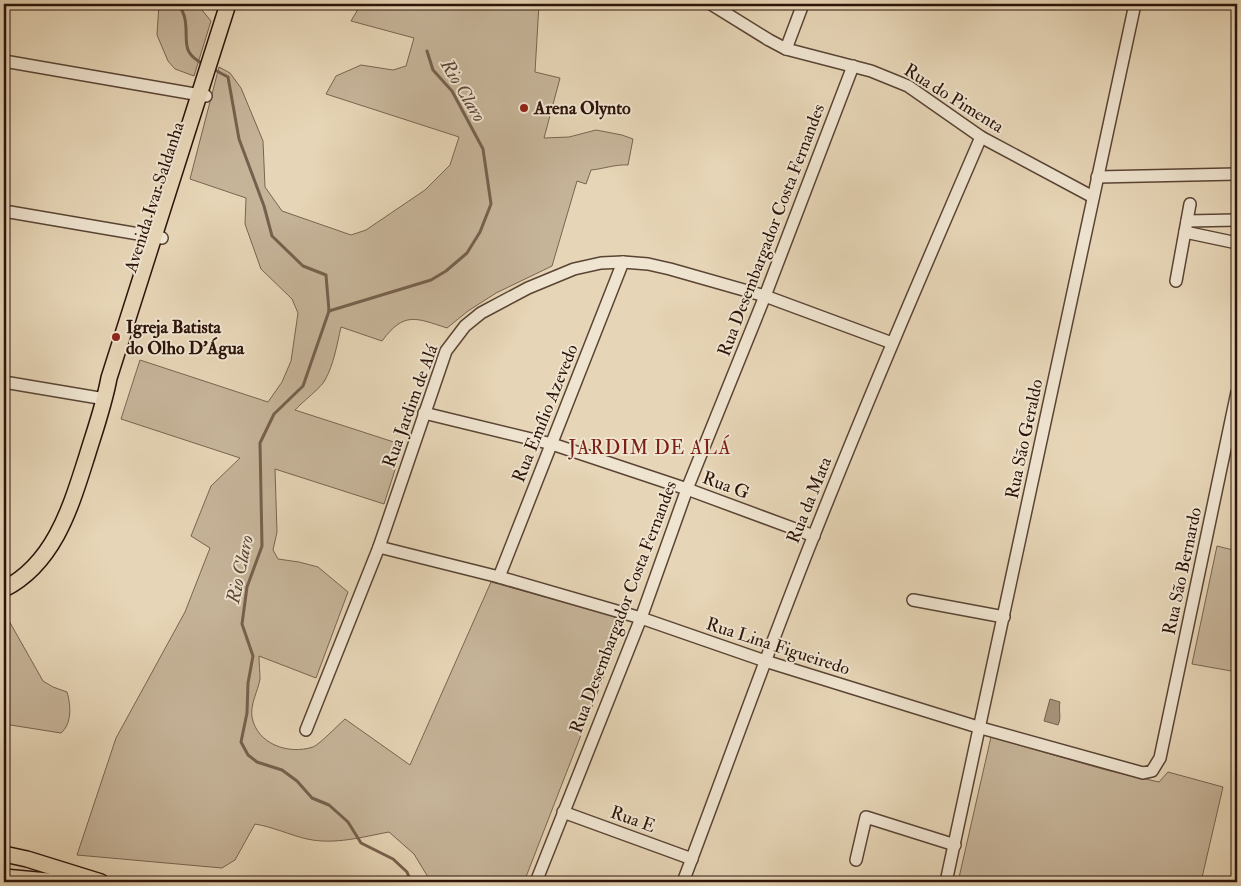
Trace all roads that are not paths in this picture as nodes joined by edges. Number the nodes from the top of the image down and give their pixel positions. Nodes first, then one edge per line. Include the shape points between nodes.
1 (228, 4) edge
2 (236, 4) edge
3 (711, 4) edge
4 (803, 4) edge
5 (1135, 4) edge
6 (786, 48) junction
7 (215, 54) junction
8 (4, 61) edge
9 (853, 66) junction
10 (204, 88) junction
11 (981, 137) junction
12 (1237, 174) edge
13 (1097, 177) junction
14 (1093, 197) junction
15 (1190, 204) dead end
16 (4, 211) edge
17 (1237, 220) edge
18 (1186, 227) junction
19 (158, 237) junction
20 (1237, 243) edge
21 (623, 262) junction
22 (1176, 281) dead end
23 (765, 296) junction
24 (892, 343) junction
25 (4, 382) edge
26 (1237, 392) edge
27 (105, 399) junction
28 (424, 413) junction
29 (552, 444) junction
30 (687, 489) junction
31 (814, 536) junction
32 (379, 547) junction
33 (499, 577) junction
34 (4, 589) edge
35 (913, 600) dead end
36 (1004, 617) junction
37 (640, 618) junction
38 (765, 661) junction
39 (981, 728) junction
40 (306, 730) dead end
41 (1160, 758) joint
42 (563, 812) junction
43 (949, 844) junction
44 (4, 854) edge
45 (692, 858) junction
46 (856, 860) dead end
47 (4, 877) edge
48 (59, 882) edge
49 (101, 882) edge
50 (536, 882) edge
51 (683, 882) edge
52 (946, 882) edge

1 - 7 main road, Avenida Ivar Saldanha
2 - 7 main road, Avenida Ivar Saldanha
3 - 6 street, Rua do Pimenta
4 - 6 street
5 - 13 street, Rua São Geraldo
6 - 9 street, Rua do Pimenta
7 - 10 main road, Avenida Ivar Saldanha
8 - 10 street
9 - 11 street, Rua do Pimenta via 908,86
9 - 23 street, Rua Desembargador Costa Fernandes
10 - 19 main road, Avenida Ivar Saldanha
11 - 14 street, Rua do Pimenta
11 - 24 street, Rua da Mata
12 - 13 street
13 - 14 street, Rua São Geraldo
14 - 36 street, Rua São Geraldo
15 - 18 street
16 - 19 street
17 - 18 street
18 - 20 street
18 - 22 street
19 - 27 main road, Avenida Ivar Saldanha via 115,378
21 - 23 street, Rua Jardim de Alá via 670,269
21 - 28 street, Rua Jardim de Alá via 601,263 553,276 481,314 465,326 446,351
21 - 29 street, Rua Emílio Azevedo
23 - 24 street, Rua Jardim de Alá
23 - 30 street, Rua Desembargador Costa Fernandes
24 - 31 street, Rua da Mata
25 - 27 street
26 - 41 street, Rua São Bernardo
27 - 34 main road, Avenida Ivar Saldanha via 70,507 55,538 30,571
28 - 29 street, Rua G
28 - 32 street, Rua Jardim de Alá
29 - 30 street, Rua G
29 - 33 street, Rua Emílio Azevedo
30 - 31 street, Rua G
30 - 37 street, Rua Desembargador Costa Fernandes
31 - 38 street, Rua da Mata
32 - 33 street, Rua Lina Figueiredo
32 - 40 street, Rua Jardim de Alá
33 - 37 street, Rua Lina Figueiredo
35 - 36 street
36 - 39 street, Rua São Geraldo
37 - 38 street, Rua Lina Figueiredo
37 - 42 street, Rua Desembargador Costa Fernandes
38 - 39 street, Rua Lina Figueiredo
38 - 45 street, Rua da Mata
39 - 41 street, Rua Lina Figueiredo via 1143,774 1152,771
39 - 43 street, Rua São Geraldo
42 - 45 street, Rua E
42 - 50 street, Rua Desembargador Costa Fernandes
43 - 46 street via 866,817
43 - 52 street, Rua São Geraldo
44 - 49 main road
45 - 51 street, Rua da Mata
47 - 48 main road

